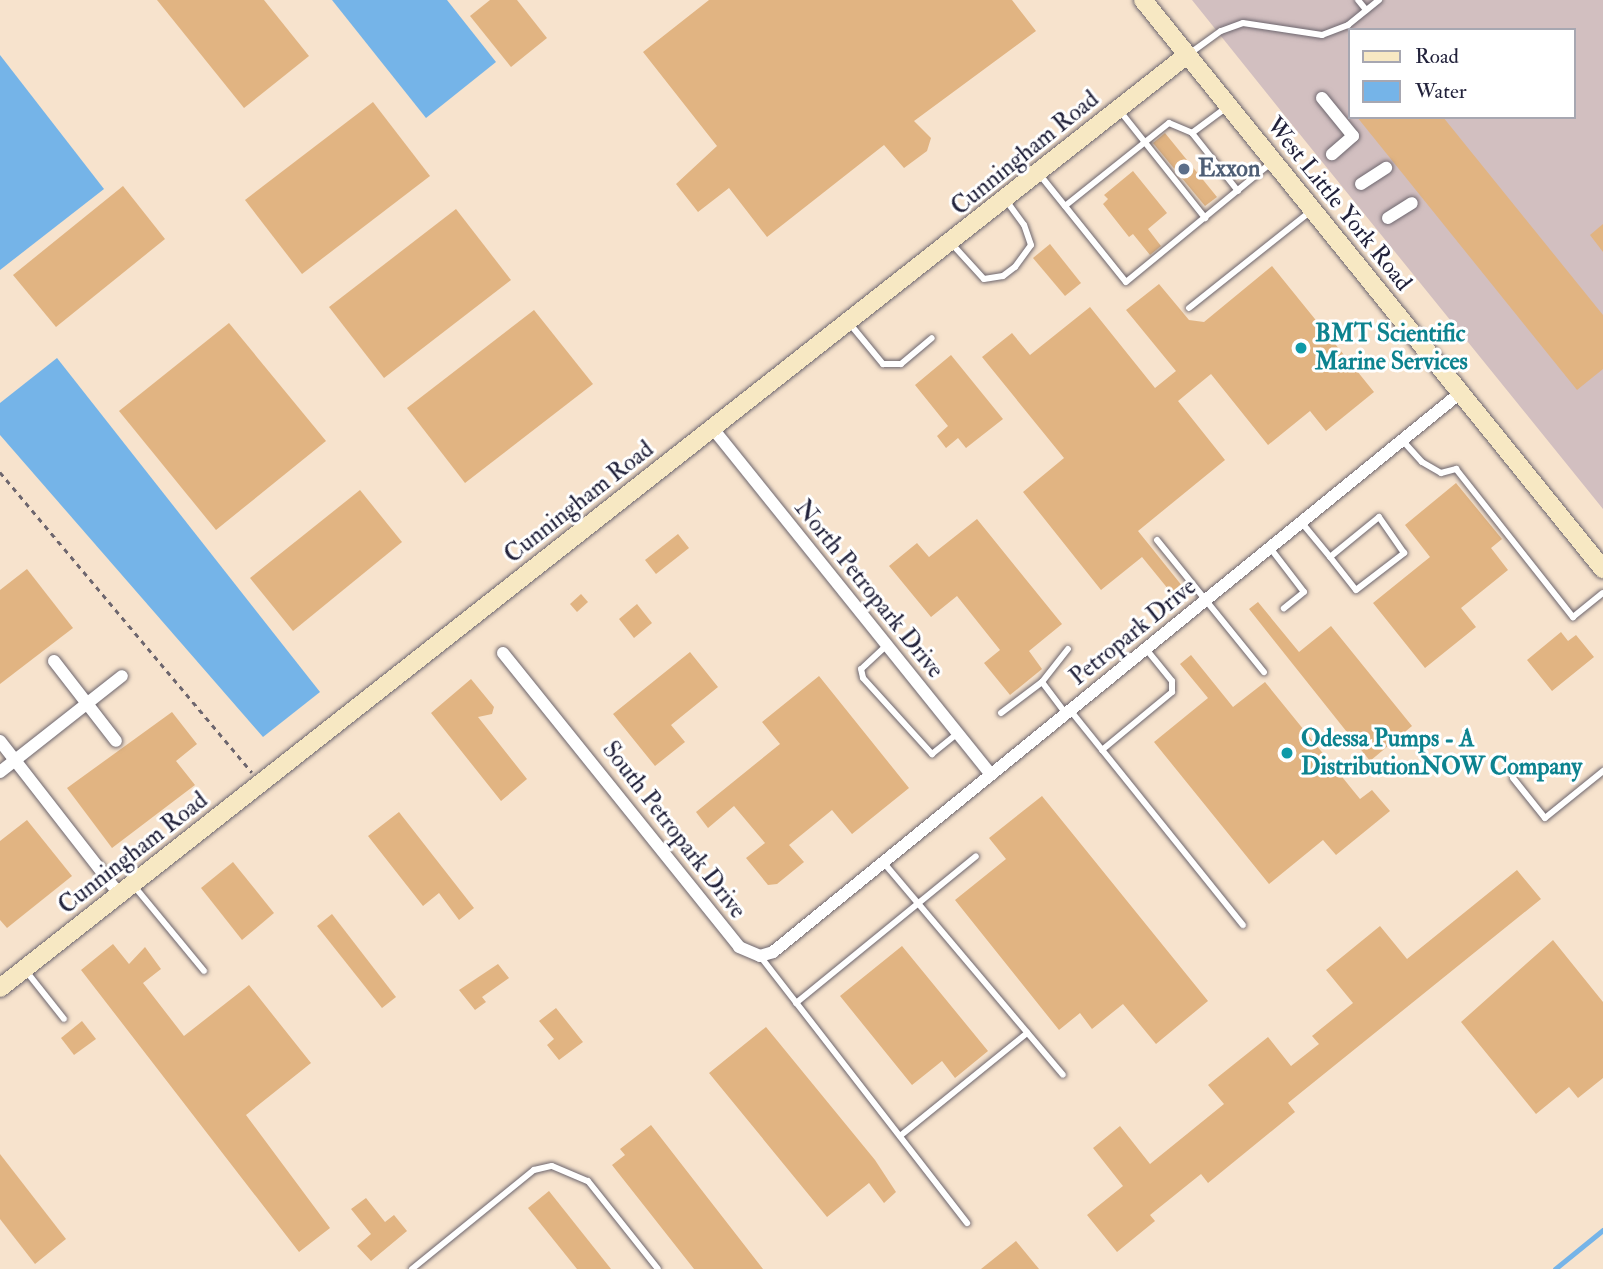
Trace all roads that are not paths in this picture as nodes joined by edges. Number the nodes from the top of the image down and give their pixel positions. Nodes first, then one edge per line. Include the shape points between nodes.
1 (1143, 0) edge
2 (1358, 0) edge
3 (1379, 0) edge
4 (1366, 10) junction
5 (1188, 55) junction
6 (1322, 98) dead end
7 (1228, 106) junction
8 (1119, 110) junction
9 (1192, 133) junction
10 (1145, 142) junction
11 (1332, 154) dead end
12 (1273, 162) junction
13 (1386, 169) dead end
14 (1039, 174) junction
15 (1361, 184) dead end
16 (1238, 191) junction
17 (1006, 200) junction
18 (1412, 203) dead end
19 (1065, 206) junction
20 (1313, 210) junction
21 (1205, 218) junction
22 (1388, 218) dead end
23 (951, 244) junction
24 (1189, 308) dead end
25 (849, 324) junction
26 (932, 338) dead end
27 (1460, 393) junction
28 (714, 430) junction
29 (1403, 441) junction
30 (1302, 523) junction
31 (1157, 540) dead end
32 (1271, 549) junction
33 (1330, 557) junction
34 (1603, 569) edge
35 (1603, 593) edge
36 (1206, 601) junction
37 (1284, 608) dead end
38 (887, 645) junction
39 (1068, 649) dead end
40 (1146, 649) junction
41 (503, 653) dead end
42 (54, 661) dead end
43 (1264, 672) dead end
44 (121, 676) dead end
45 (1042, 682) junction
46 (87, 703) junction
47 (1068, 712) junction
48 (1000, 713) dead end
49 (958, 733) junction
50 (0, 741) edge
51 (117, 741) dead end
52 (1101, 750) junction
53 (15, 760) junction
54 (1603, 771) edge
55 (0, 772) edge
56 (991, 774) junction
57 (1513, 778) dead end
58 (976, 856) dead end
59 (883, 861) junction
60 (126, 890) junction
61 (916, 904) junction
62 (1243, 925) dead end
63 (760, 956) junction
64 (25, 969) junction
65 (204, 971) dead end
66 (0, 988) edge
67 (796, 1003) junction
68 (64, 1019) dead end
69 (1027, 1033) junction
70 (1063, 1075) dead end
71 (900, 1136) junction
72 (967, 1223) dead end
73 (412, 1269) edge
74 (658, 1269) edge

1 - 5 street, West Little York Road
2 - 4 lane
3 - 4 lane
4 - 5 lane via 1348,25 1322,35 1243,23 1221,31
5 - 7 street, West Little York Road
5 - 8 street, Cunningham Road
6 - 11 street via 1353,136
7 - 9 lane
7 - 12 street, West Little York Road
8 - 10 lane
8 - 14 street, Cunningham Road
9 - 10 lane via 1169,123
9 - 16 lane
10 - 19 lane
10 - 21 lane
12 - 16 lane
12 - 20 street, West Little York Road
13 - 15 street
14 - 17 street, Cunningham Road
14 - 19 lane
16 - 21 lane
17 - 23 street, Cunningham Road
17 - 23 lane via 1024,225 1031,245 1015,267 993,280 984,279
18 - 22 street
19 - 21 lane via 1126,282
20 - 24 lane
20 - 27 street, West Little York Road
23 - 25 street, Cunningham Road
25 - 26 lane via 883,364 894,366
25 - 28 street, Cunningham Road
27 - 29 street, Petropark Drive
27 - 34 street, West Little York Road
28 - 38 street, North Petropark Drive
28 - 60 street, Cunningham Road
29 - 30 street, Petropark Drive
29 - 35 lane via 1422,462 1441,473 1456,469 1573,617
30 - 32 street, Petropark Drive
30 - 33 lane
31 - 36 lane
32 - 36 street, Petropark Drive
32 - 37 lane via 1304,592
33 - 33 lane via 1356,590 1404,553 1379,517
36 - 40 street, Petropark Drive
36 - 43 lane
38 - 49 street, North Petropark Drive
38 - 49 lane via 861,669 863,678 932,754
39 - 45 lane
40 - 47 street, Petropark Drive
40 - 52 lane via 1172,681 1171,692
41 - 63 street, South Petropark Drive via 739,947
42 - 46 street
44 - 46 street
45 - 47 lane
45 - 48 lane
46 - 51 street
46 - 53 street
47 - 52 lane
47 - 56 street, Petropark Drive
49 - 56 street, North Petropark Drive
50 - 53 street
52 - 62 lane
53 - 55 street
53 - 60 street
54 - 57 lane via 1545,818
56 - 59 street, Petropark Drive
58 - 61 lane
59 - 61 lane
59 - 63 street, Petropark Drive via 773,952
60 - 64 street, Cunningham Road
60 - 65 lane
61 - 67 lane
61 - 69 lane
63 - 67 lane
64 - 66 street, Cunningham Road
64 - 68 lane
67 - 71 lane
69 - 70 lane
69 - 71 lane
71 - 72 lane
73 - 74 lane via 534,1170 552,1166 588,1181

